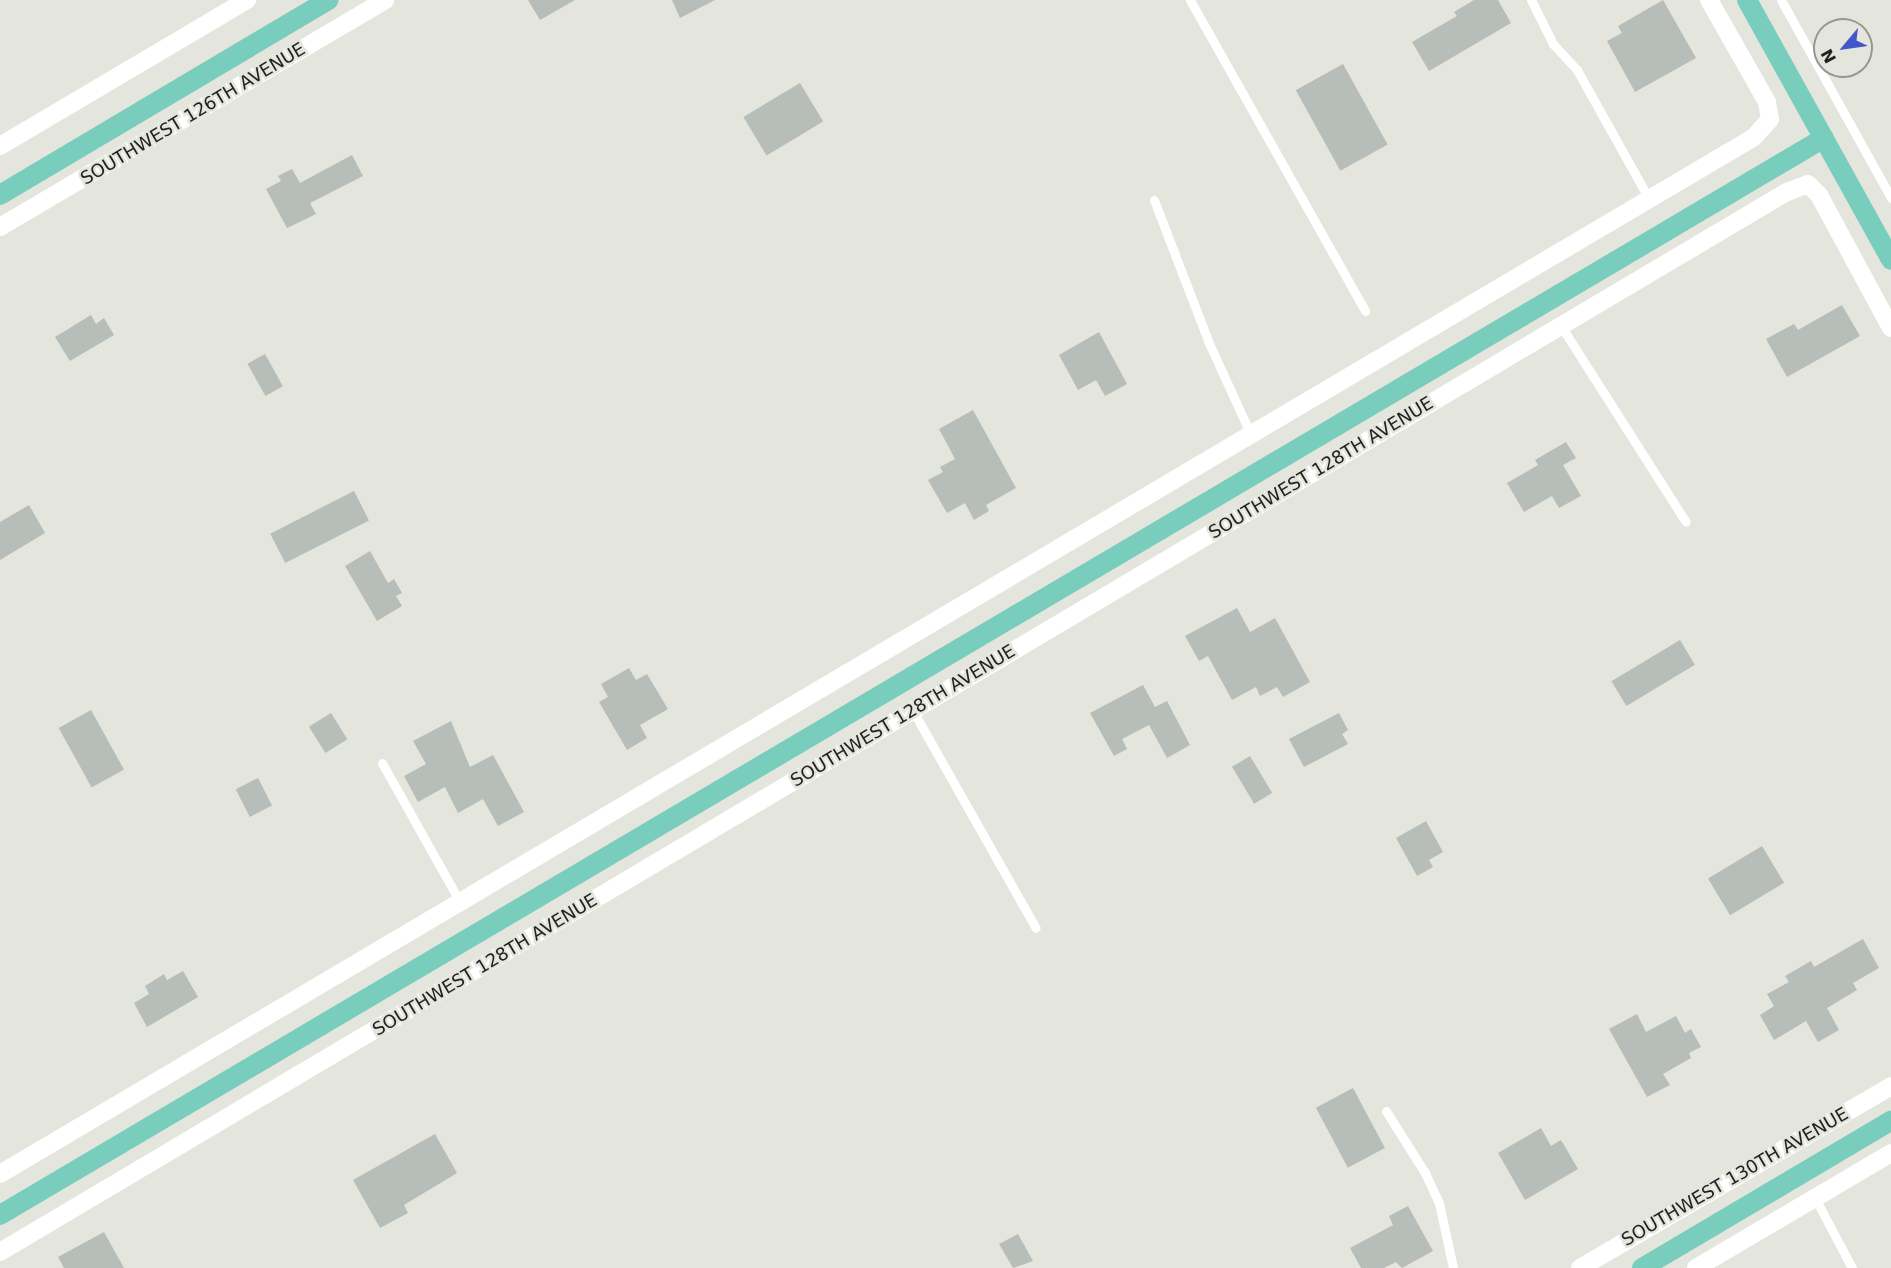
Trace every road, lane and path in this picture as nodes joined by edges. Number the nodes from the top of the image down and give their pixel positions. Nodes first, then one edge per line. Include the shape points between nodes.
1 (247, 0) edge
2 (385, 0) edge
3 (1190, 0) edge
4 (1532, 0) edge
5 (1709, 0) edge
6 (1781, 0) edge
7 (0, 146) edge
8 (1891, 198) edge
9 (1649, 199) junction
10 (1154, 200) dead end
11 (0, 227) edge
12 (1365, 311) dead end
13 (1561, 326) junction
14 (1891, 328) edge
15 (1251, 435) junction
16 (1686, 522) dead end
17 (913, 711) junction
18 (382, 763) dead end
19 (460, 902) junction
20 (1036, 928) dead end
21 (1891, 1086) edge
22 (1386, 1111) dead end
23 (1891, 1153) edge
24 (0, 1174) edge
25 (1815, 1198) junction
26 (0, 1252) edge
27 (1453, 1268) edge
28 (1580, 1268) edge
29 (1696, 1268) edge
30 (1852, 1268) edge

1 - 7 street
2 - 11 street, SOUTHWEST 126TH AVENUE
3 - 12 lane
4 - 9 lane via 1553,44 1577,70
5 - 9 street via 1767,102 1770,119 1754,137
6 - 8 lane
9 - 15 street
10 - 15 lane via 1208,341
13 - 14 street, SOUTHWEST 128TH AVENUE via 1787,192 1808,184 1819,195
13 - 16 lane
13 - 17 street, SOUTHWEST 128TH AVENUE
15 - 19 street
17 - 20 lane
17 - 26 street, SOUTHWEST 128TH AVENUE
18 - 19 lane
19 - 24 street
21 - 28 street, SOUTHWEST 130TH AVENUE
22 - 27 lane via 1438,1203
23 - 25 street
25 - 29 street
25 - 30 lane

